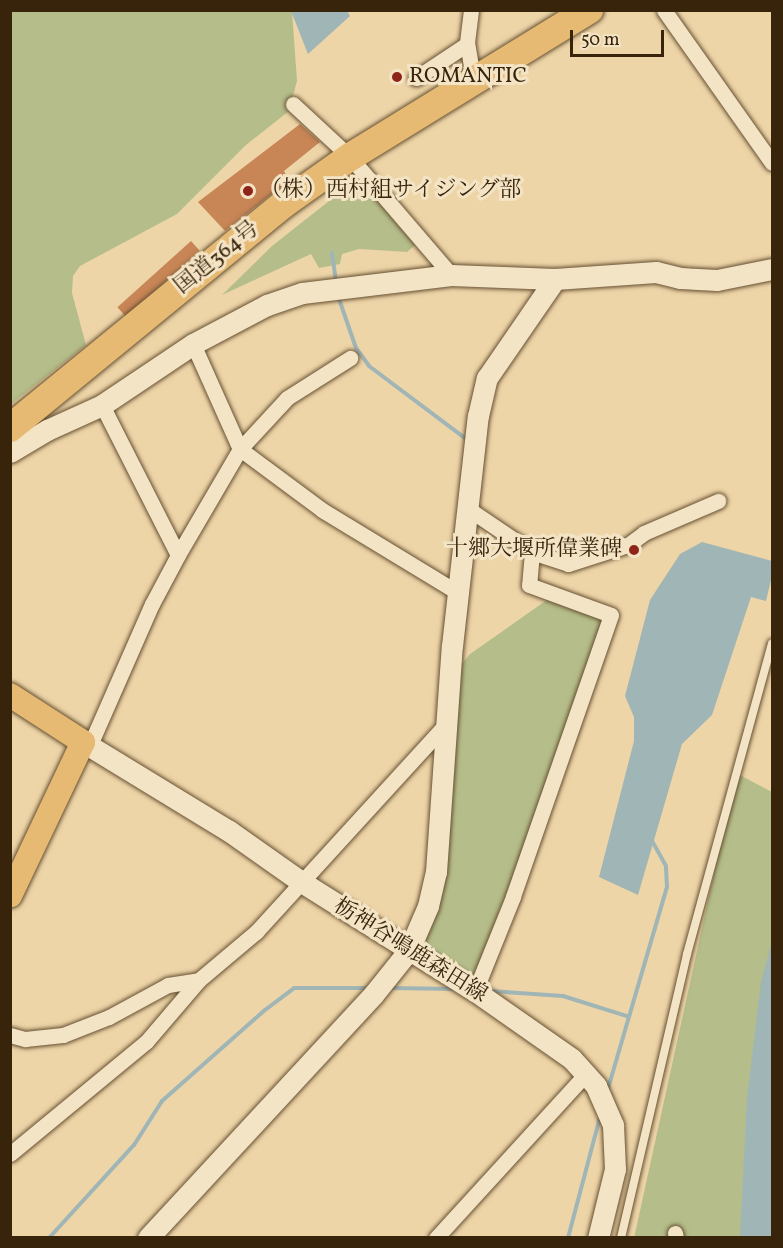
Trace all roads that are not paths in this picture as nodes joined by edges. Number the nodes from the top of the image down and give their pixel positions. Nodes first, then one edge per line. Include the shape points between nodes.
1 (471, 10) edge
2 (664, 10) edge
3 (587, 11) edge
4 (467, 44) junction
5 (416, 78) dead end
6 (474, 84) junction
7 (293, 104) dead end
8 (350, 157) junction
9 (772, 163) edge
10 (772, 269) edge
11 (451, 275) junction
12 (555, 279) junction
13 (192, 344) junction
14 (350, 358) dead end
15 (102, 405) junction
16 (10, 428) edge
17 (240, 449) junction
18 (10, 452) edge
19 (718, 501) dead end
20 (470, 510) junction
21 (532, 552) junction
22 (178, 555) junction
23 (460, 594) junction
24 (772, 643) edge
25 (10, 695) edge
26 (445, 725) junction
27 (87, 744) junction
28 (300, 881) junction
29 (10, 896) edge
30 (409, 950) junction
31 (199, 980) junction
32 (475, 991) junction
33 (10, 1035) edge
34 (591, 1080) junction
35 (10, 1154) edge
36 (148, 1238) edge
37 (436, 1238) edge
38 (598, 1238) edge
39 (621, 1238) edge

1 - 4 street
2 - 9 street
3 - 6 highway, 国道364号
4 - 5 street
4 - 6 street
6 - 8 highway, 国道364号
7 - 8 street
8 - 11 street
8 - 16 highway, 国道364号 via 285,203
10 - 12 street via 717,280 656,272
11 - 12 street
11 - 13 street via 302,292 267,305
12 - 20 street via 487,378 478,417
13 - 15 street
13 - 17 street
14 - 17 street via 287,398
15 - 18 street
15 - 22 street
17 - 22 street
17 - 23 street via 322,510
19 - 21 street via 644,533 628,545 568,564
20 - 21 street
20 - 23 street
21 - 32 street via 529,585 611,615 513,897
22 - 27 street
23 - 26 street
24 - 39 lane via 687,954
25 - 27 main road
26 - 28 street
26 - 30 street via 436,872 428,906
27 - 28 street, 栃神谷鳴鹿森田線 via 229,831
27 - 29 main road
28 - 30 street, 栃神谷鳴鹿森田線
28 - 31 street via 256,932
30 - 32 street, 栃神谷鳴鹿森田線
30 - 36 street via 373,995
31 - 33 street via 168,985 109,1017 63,1035 25,1039
31 - 35 street via 146,1042
32 - 34 street, 栃神谷鳴鹿森田線 via 557,1048
34 - 37 street
34 - 38 street, 栃神谷鳴鹿森田線 via 614,1125 615,1169

